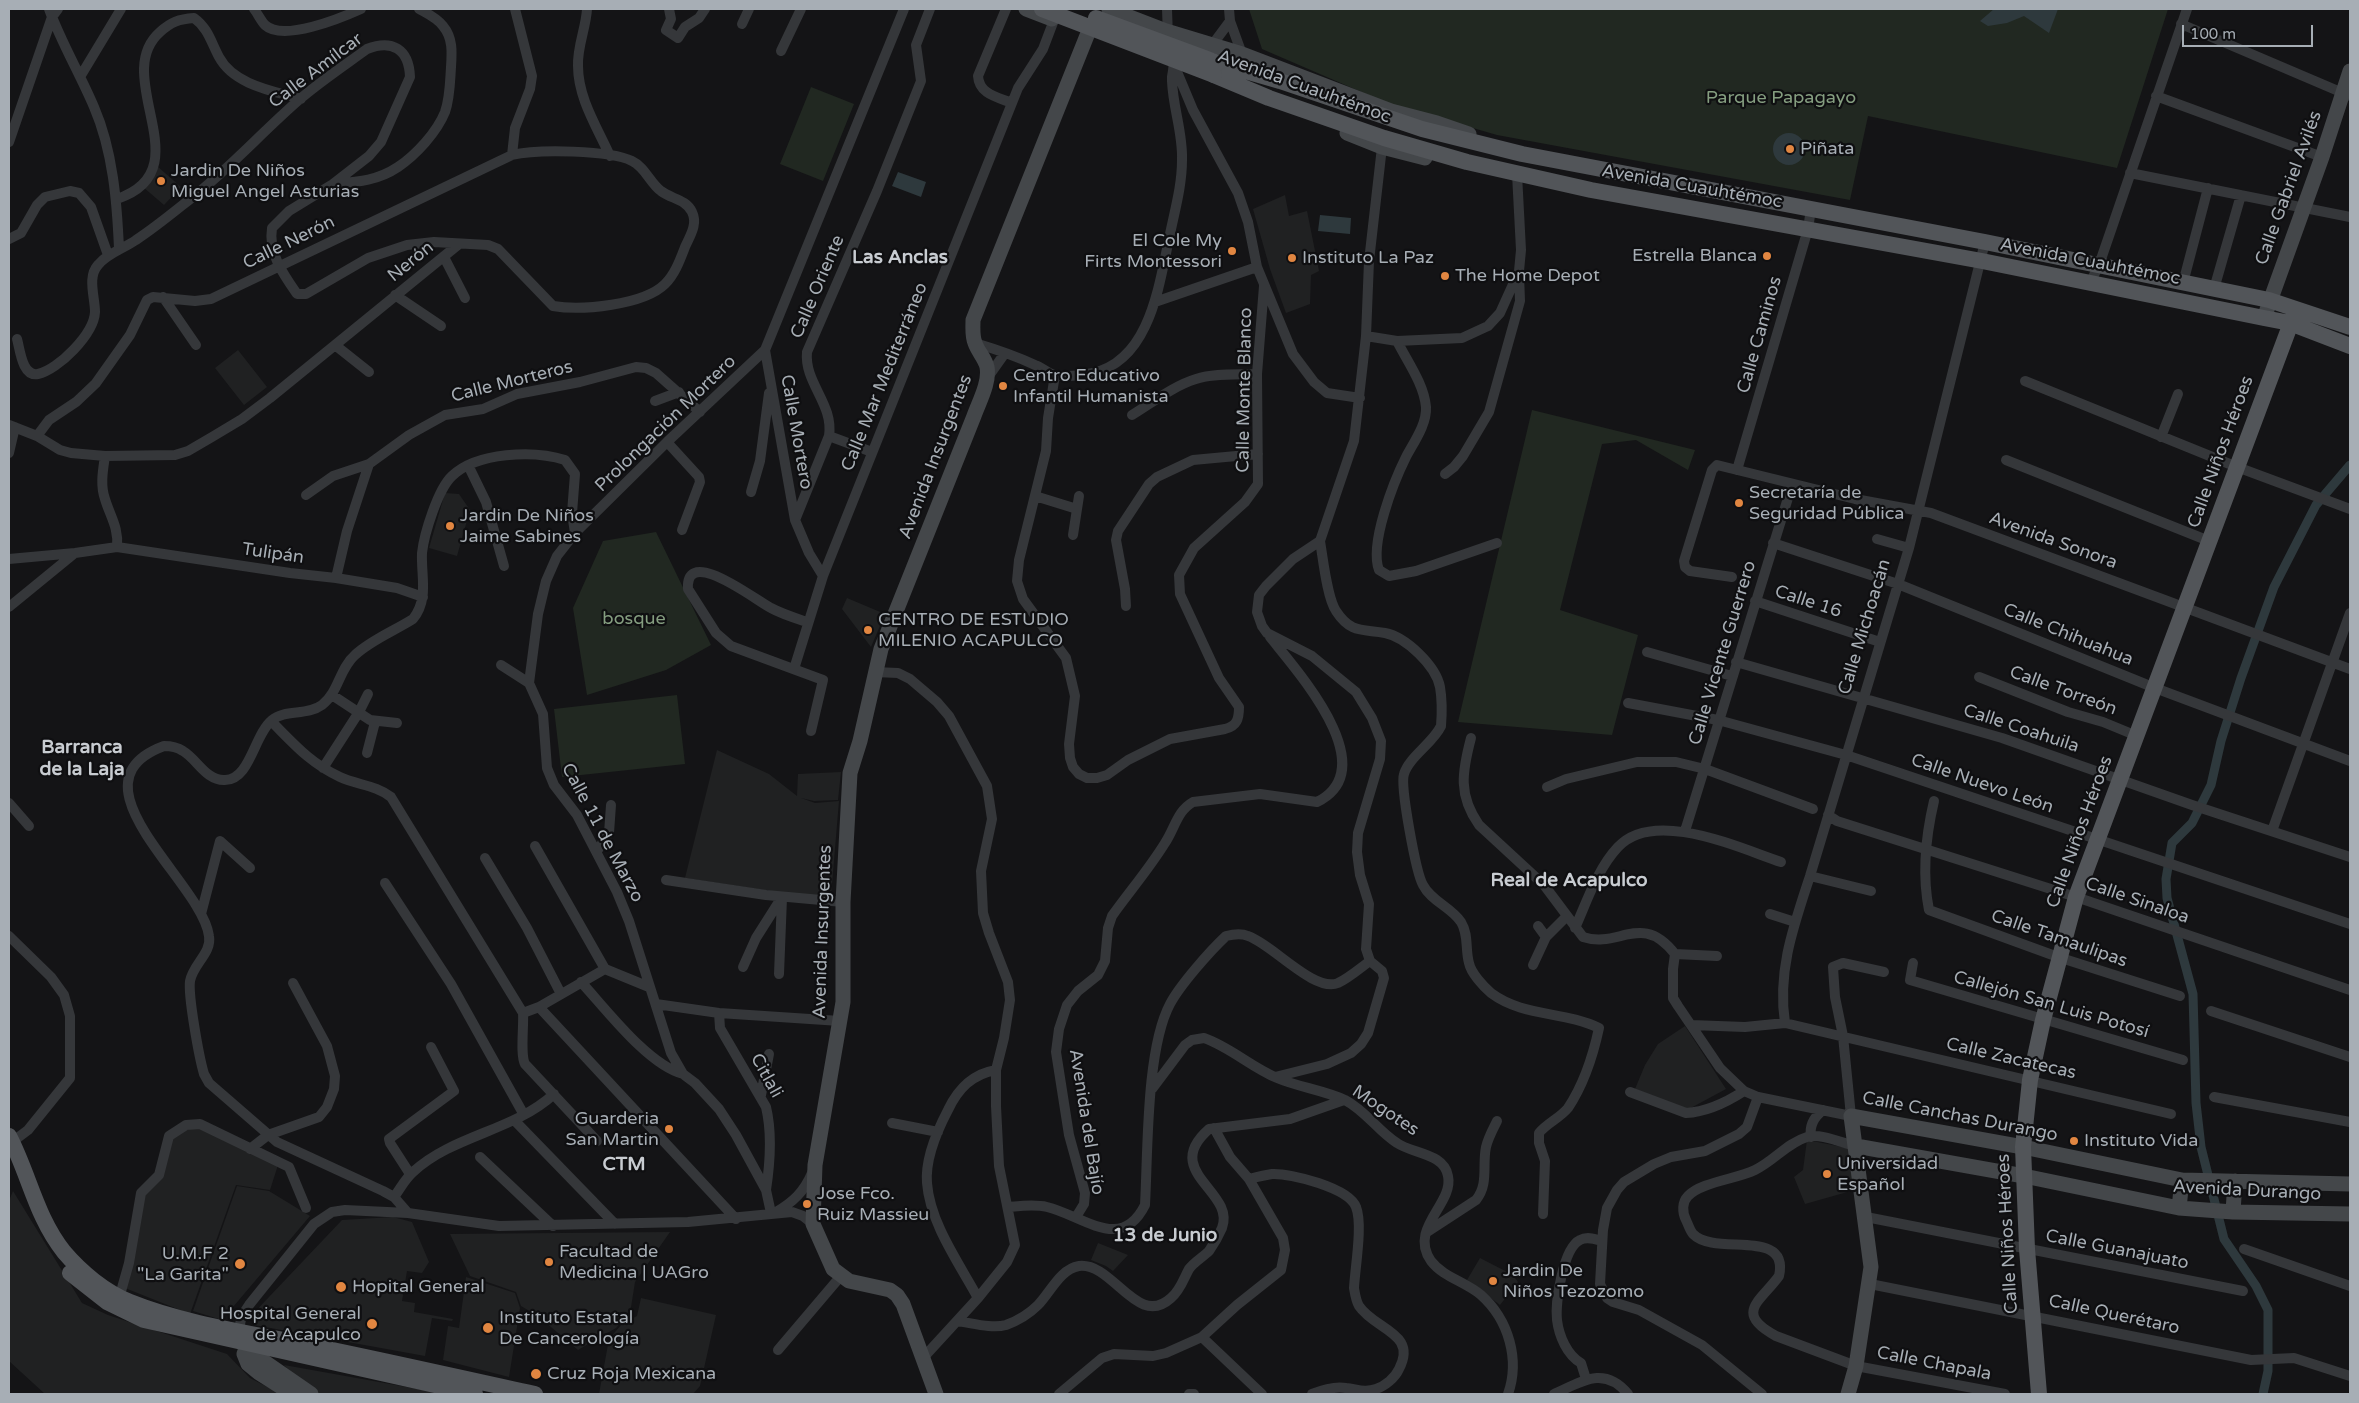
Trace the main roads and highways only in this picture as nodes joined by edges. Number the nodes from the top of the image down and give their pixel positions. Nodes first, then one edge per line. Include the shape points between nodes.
1 (1026, 9) edge
2 (1071, 9) edge
3 (1108, 9) edge
4 (1048, 14) edge
5 (1088, 33) junction
6 (1216, 69) junction
7 (2350, 71) edge
8 (2346, 94) edge
9 (1522, 154) junction
10 (1467, 162) junction
11 (2269, 300) junction
12 (2296, 308) junction
13 (2264, 318) junction
14 (2290, 323) junction
15 (2350, 327) edge
16 (2350, 346) edge
17 (10, 1139) edge
18 (1856, 1146) junction
19 (2023, 1147) junction
20 (9, 1161) edge
21 (2024, 1176) junction
22 (2186, 1180) junction
23 (2235, 1181) junction
24 (2350, 1184) edge
25 (2185, 1208) junction
26 (2226, 1211) junction
27 (2350, 1214) edge
28 (118, 1302) junction
29 (244, 1338) junction
30 (292, 1394) edge
31 (311, 1394) edge
32 (475, 1394) edge
33 (535, 1394) edge
34 (936, 1394) edge
35 (1848, 1394) edge
36 (2039, 1394) edge

1 - 4 main road
2 - 6 main road, Avenida Cuauhtémoc, bridge
3 - 9 main road via 1242,54 1391,111 1437,123
4 - 5 main road
4 - 6 main road, Avenida Cuauhtémoc, bridge
5 - 10 main road via 1382,147 1424,158
5 - 34 main road, Avenida Insurgentes via 973,320 974,343 988,370 986,380 881,649 850,773 843,902 844,1002 815,1165 813,1224 828,1261 840,1276 890,1290 897,1295
6 - 9 main road, Avenida Cuauhtémoc via 1280,81 1422,129
6 - 10 main road, Avenida Cuauhtémoc via 1269,98 1384,138
7 - 8 main road, Calle Gabriel Avilés
8 - 11 main road, Calle Gabriel Avilés
9 - 11 main road, Avenida Cuauhtémoc
10 - 13 main road, Avenida Cuauhtémoc via 1591,190 1982,261
11 - 12 main road, Avenida Cuauhtémoc
11 - 13 main road, Calle Gabriel Avilés
12 - 14 main road, Calle Niños Héroes
12 - 15 main road, Avenida Cuauhtémoc
13 - 14 main road, Avenida Cuauhtémoc
14 - 16 main road, Avenida Cuauhtémoc
14 - 19 main road, Calle Niños Héroes via 2076,897 2058,957 2030,1080
17 - 28 main road via 48,1230 64,1252
18 - 19 main road, Calle Canchas Durango via 1852,1116
18 - 21 main road, Avenida Durango
18 - 35 main road via 1872,1267 1856,1366
19 - 21 main road, Calle Niños Héroes
19 - 22 main road, Calle Canchas Durango
20 - 28 main road via 36,1227 66,1270 87,1288
21 - 25 main road, Avenida Durango
21 - 36 main road, Calle Niños Héroes
22 - 23 main road, Calle Canchas Durango
22 - 25 main road
23 - 24 main road, Calle Canchas Durango
23 - 26 main road
25 - 26 main road, Avenida Durango
26 - 27 main road, Avenida Durango
28 - 29 main road via 144,1320 171,1328
29 - 30 main road via 248,1364
29 - 31 main road via 256,1356
29 - 32 main road
29 - 33 main road

